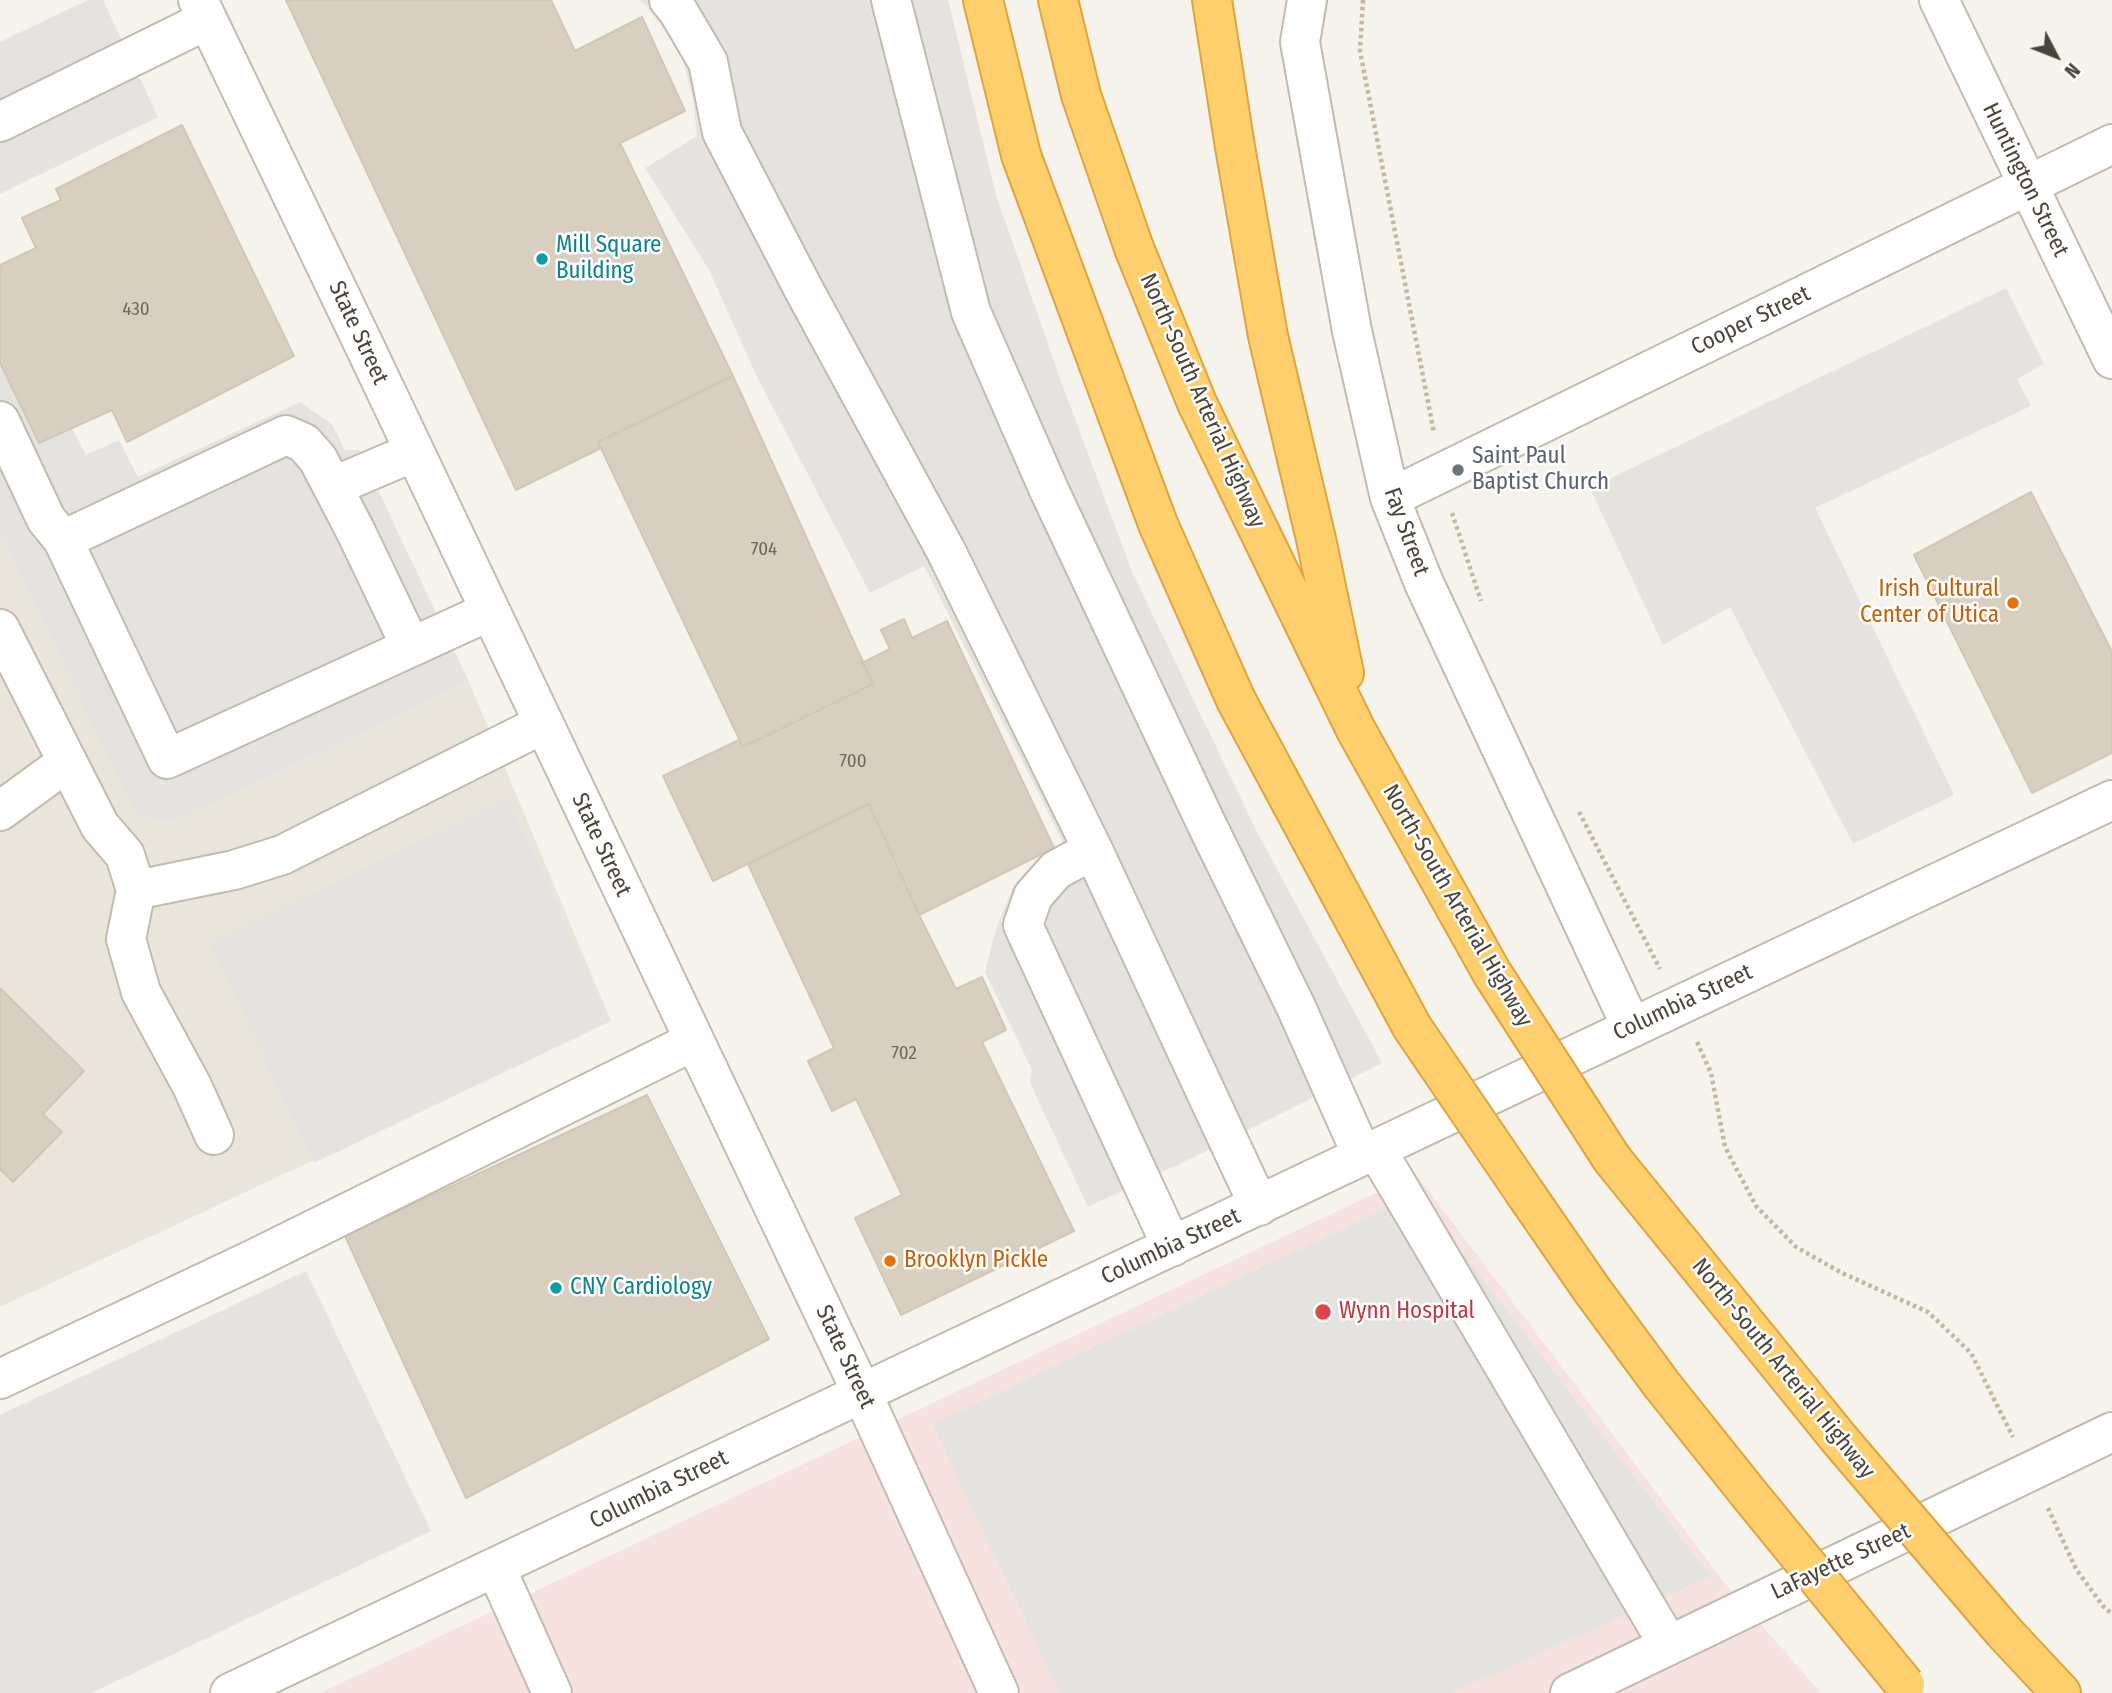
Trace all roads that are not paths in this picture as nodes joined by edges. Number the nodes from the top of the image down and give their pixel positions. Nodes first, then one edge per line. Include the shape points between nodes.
1 (669, 0) edge
2 (891, 0) edge
3 (983, 0) edge
4 (1058, 0) edge
5 (1212, 0) edge
6 (1307, 0) edge
7 (1940, 0) edge
8 (202, 10) edge
9 (0, 122) edge
10 (2112, 144) edge
11 (2027, 185) junction
12 (2112, 359) edge
13 (0, 421) edge
14 (414, 452) junction
15 (334, 486) junction
16 (1390, 498) junction
17 (63, 540) junction
18 (490, 611) junction
19 (0, 629) edge
20 (411, 647) junction
21 (543, 724) junction
22 (1356, 730) junction
23 (66, 763) junction
24 (2112, 800) edge
25 (0, 811) edge
26 (1093, 850) junction
27 (136, 890) junction
28 (1632, 1028) junction
29 (694, 1041) junction
30 (214, 1135) dead end
31 (1369, 1152) junction
32 (1259, 1206) junction
33 (1172, 1247) junction
34 (0, 1378) edge
35 (862, 1393) junction
36 (2112, 1432) edge
37 (496, 1568) junction
38 (1668, 1644) junction
39 (1623, 1682) edge
40 (250, 1689) edge
41 (1909, 1689) edge
42 (552, 1693) edge
43 (999, 1693) edge
44 (1570, 1693) edge
45 (2061, 1693) edge

1 - 26 street via 708,62 722,132 946,551
2 - 31 street via 971,312 1194,798
3 - 41 highway, bridge via 1021,155 1158,524 1236,700 1412,1027 1662,1385
4 - 22 highway, North-South Arterial Highway via 1081,95 1134,248 1197,403
5 - 22 highway via 1268,336
6 - 16 street, Fay Street via 1300,42 1352,331
7 - 11 street, Huntington Street
8 - 9 street
8 - 14 street, State Street
10 - 11 street, Cooper Street
11 - 12 street, Huntington Street
11 - 16 street, Cooper Street
13 - 17 street via 46,519
14 - 15 street
14 - 18 street, State Street
15 - 17 street via 304,443 286,435
15 - 20 street
16 - 28 street, Fay Street via 1424,583
17 - 20 street via 167,758
18 - 20 street
18 - 21 street, State Street
19 - 23 street
21 - 27 street via 282,855
21 - 29 street, State Street
22 - 45 highway, North-South Arterial Highway, bridge via 1492,973 1612,1159 1840,1440
23 - 25 street
23 - 27 street via 100,826 125,855
24 - 28 street, Columbia Street
26 - 32 street
26 - 33 street via 1056,870 1033,897 1023,925
27 - 30 street via 125,939 141,992
28 - 31 street, Columbia Street
29 - 34 street via 254,1259
29 - 35 street, State Street
31 - 32 street, Columbia Street
31 - 38 street
32 - 33 street, Columbia Street
33 - 35 street, Columbia Street
35 - 37 street, Columbia Street
35 - 43 street, State Street
36 - 38 street, LaFayette Street
37 - 40 street, Columbia Street
37 - 42 street
38 - 39 street, LaFayette Street
39 - 44 street, LaFayette Street

